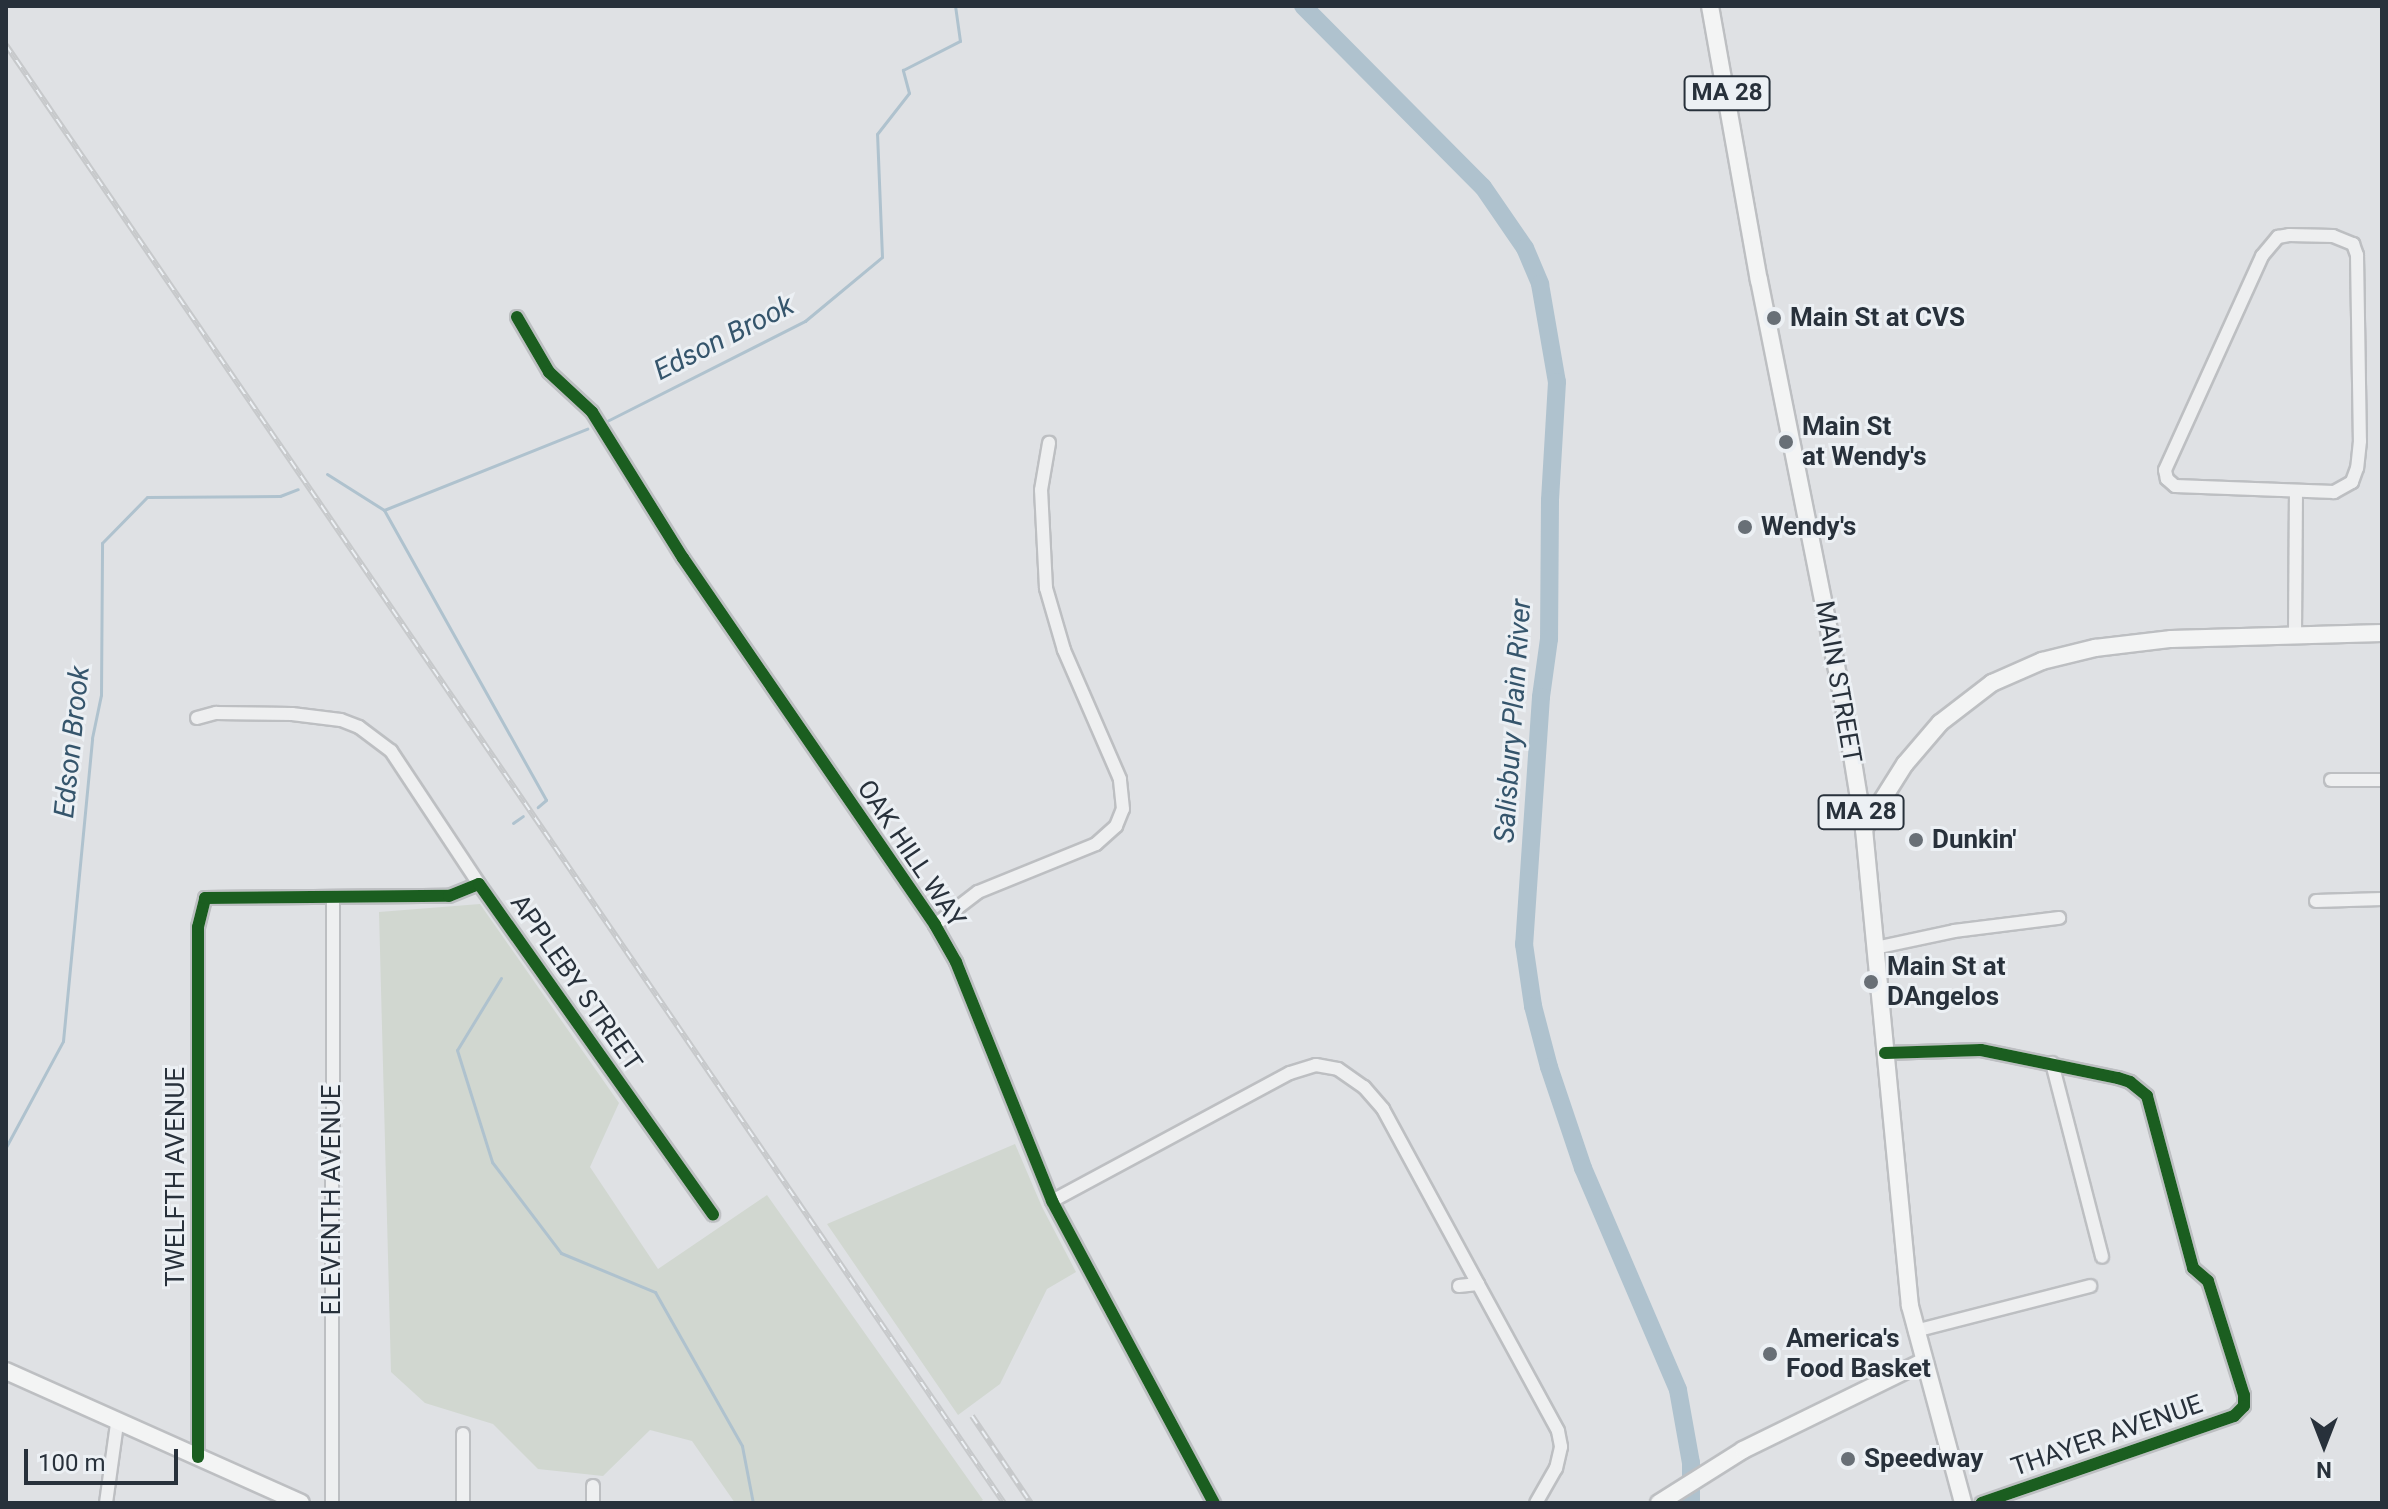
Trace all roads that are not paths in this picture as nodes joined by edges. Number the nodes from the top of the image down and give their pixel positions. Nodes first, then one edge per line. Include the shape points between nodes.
1 (1710, 6) edge
2 (517, 317) dead end
3 (1049, 443) dead end
4 (2296, 492) junction
5 (2295, 633) junction
6 (2382, 633) edge
7 (197, 718) dead end
8 (2331, 780) dead end
9 (2382, 780) edge
10 (1889, 788) junction
11 (1859, 798) junction
12 (1864, 829) junction
13 (479, 884) junction
14 (333, 897) junction
15 (205, 898) joint
16 (2382, 899) edge
17 (2316, 901) dead end
18 (2059, 918) dead end
19 (935, 925) junction
20 (1875, 948) junction
21 (1885, 1053) junction
22 (2052, 1063) junction
23 (1052, 1201) junction
24 (713, 1215) dead end
25 (2102, 1257) dead end
26 (1478, 1284) junction
27 (1459, 1286) dead end
28 (2090, 1286) dead end
29 (1915, 1331) junction
30 (1923, 1362) junction
31 (6, 1371) edge
32 (117, 1424) junction
33 (463, 1434) dead end
34 (198, 1457) junction
35 (593, 1486) dead end
36 (1662, 1500) edge
37 (106, 1503) edge
38 (301, 1503) edge
39 (332, 1503) edge
40 (463, 1503) edge
41 (593, 1503) edge
42 (1214, 1503) edge
43 (1536, 1503) edge
44 (1963, 1503) edge
45 (1982, 1503) edge

1 - 11 main road, MAIN STREET / MA 28
2 - 19 street, OAK HILL WAY via 549,372 592,412 683,558
3 - 19 street, OAK HILL WAY via 1041,490 1046,588 1064,650 1120,779 1123,809 1116,826 1096,844 978,892
4 - 4 street via 2175,486 2165,470 2270,244 2289,235 2333,236 2353,244 2357,255 2357,468 2343,489
4 - 5 street
5 - 6 main road
5 - 10 main road via 2131,643 2010,673 1957,707 1925,738
7 - 13 street via 216,713 292,714 359,727 391,751
8 - 9 street
10 - 11 main road via 1878,796
10 - 12 main road
11 - 12 main road, MAIN STREET / MA 28
12 - 20 main road, MAIN STREET / MA 28
13 - 14 street, APPLEBY STREET via 449,896
13 - 24 street, APPLEBY STREET
14 - 15 street, APPLEBY STREET
14 - 39 street, ELEVENTH AVENUE
15 - 34 street, TWELFTH AVENUE via 198,927
16 - 17 street
18 - 20 street via 1954,931
19 - 23 street, OAK HILL WAY via 956,962
20 - 21 main road, MAIN STREET / MA 28
21 - 22 street via 1981,1050
21 - 29 main road, MAIN STREET / MA 28
22 - 25 street
22 - 45 street, THAYER AVENUE via 2130,1082 2147,1096 2193,1268 2208,1281 2244,1406 2225,1419
23 - 26 street via 1290,1073 1316,1065 1338,1069 1383,1109
23 - 42 street, OAK HILL WAY
26 - 27 street
26 - 43 street via 1558,1431 1556,1468
28 - 29 street
29 - 30 main road, MAIN STREET / MA 28
30 - 36 main road via 1715,1465
30 - 44 main road, MAIN STREET / MA 28
31 - 32 main road
32 - 34 main road
32 - 37 street
33 - 40 street
34 - 38 main road
35 - 41 street

